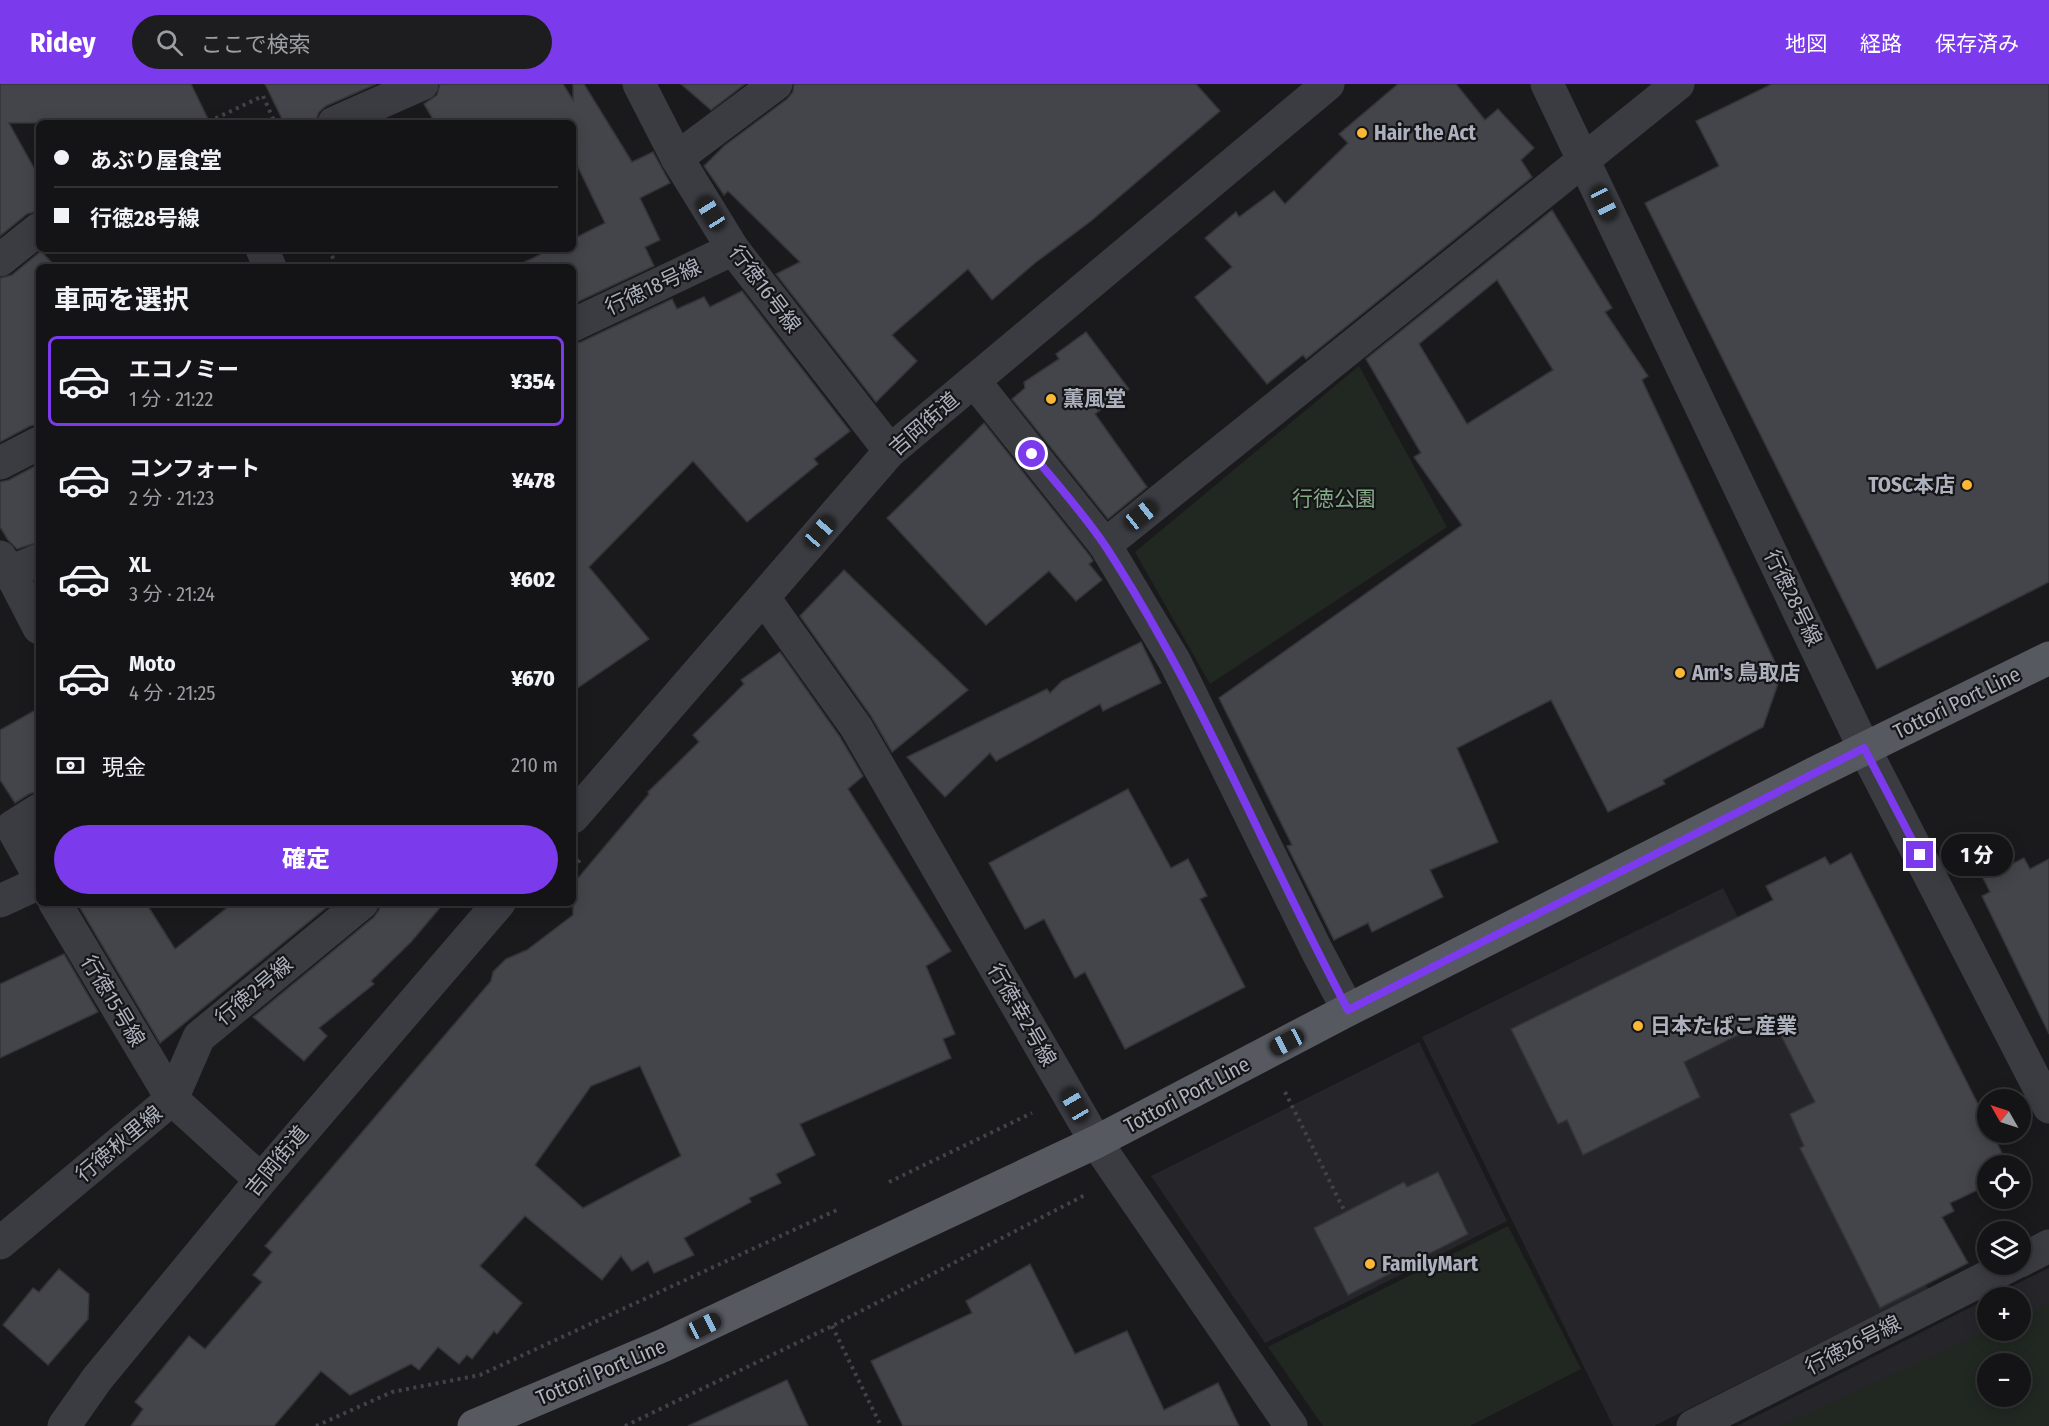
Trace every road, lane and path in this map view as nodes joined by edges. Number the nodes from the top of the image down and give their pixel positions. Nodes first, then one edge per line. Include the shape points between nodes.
1 (422, 84) edge
2 (639, 84) edge
3 (776, 84) edge
4 (1328, 84) edge
5 (1547, 84) edge
6 (1678, 84) edge
7 (212, 120) edge
8 (274, 120) edge
9 (341, 120) edge
10 (677, 158) junction
11 (1583, 160) junction
12 (36, 232) edge
13 (734, 249) junction
14 (0, 260) edge
15 (576, 324) edge
16 (974, 381) junction
17 (36, 445) edge
18 (890, 451) junction
19 (0, 464) edge
20 (1105, 545) junction
21 (16, 563) edge
22 (764, 598) junction
23 (36, 620) edge
24 (2049, 658) edge
25 (1864, 748) junction
26 (586, 785) edge
27 (576, 810) edge
28 (36, 812) edge
29 (36, 871) edge
30 (36, 884) edge
31 (0, 901) edge
32 (57, 906) edge
33 (358, 906) edge
34 (496, 906) edge
35 (1348, 1010) junction
36 (1285, 1092) dead end
37 (172, 1099) junction
38 (2049, 1107) edge
39 (1041, 1109) dead end
40 (1096, 1142) junction
41 (1120, 1177) junction
42 (261, 1180) junction
43 (889, 1182) dead end
44 (839, 1209) dead end
45 (1345, 1212) dead end
46 (0, 1244) edge
47 (2049, 1246) edge
48 (2031, 1255) edge
49 (1991, 1275) edge
50 (832, 1326) junction
51 (64, 1426) edge
52 (316, 1426) edge
53 (474, 1426) edge
54 (625, 1426) edge
55 (881, 1426) edge
56 (1291, 1426) edge
57 (1693, 1426) edge

1 - 9 street
2 - 10 street, 行徳16号線
3 - 10 street
4 - 16 street, 吉岡街道
5 - 11 street, 行徳28号線
6 - 11 street
7 - 8 path via 263,96
10 - 13 street, 行徳16号線
11 - 20 street
11 - 25 street, 行徳28号線
12 - 14 street
13 - 15 street, 行徳18号線
13 - 18 street, 行徳16号線
16 - 18 street, 吉岡街道
16 - 20 street
17 - 19 street
18 - 22 street, 吉岡街道
20 - 35 street via 1175,662
21 - 23 street
22 - 26 street, 吉岡街道
22 - 40 street, 行徳幸2号線 via 856,728
24 - 25 main road, Tottori Port Line
25 - 35 main road, Tottori Port Line
25 - 38 street, 行徳28号線
26 - 27 street, 吉岡街道
28 - 29 street via 12,827
30 - 31 street
32 - 37 street, 行徳15号線
33 - 37 street, 行徳2号線 via 199,1037
34 - 42 street, 吉岡街道
35 - 40 main road, Tottori Port Line
36 - 45 path
37 - 42 street, 行徳秋里線
37 - 46 street, 行徳秋里線
39 - 43 path
40 - 41 street, 行徳幸2号線
40 - 53 main road, Tottori Port Line via 662,1346
41 - 50 path
41 - 56 street, 行徳幸2号線
42 - 51 street, 吉岡街道 via 97,1379
44 - 52 path via 480,1375 392,1392
47 - 48 street
49 - 57 street, 行徳26号線
50 - 54 path
50 - 55 path

